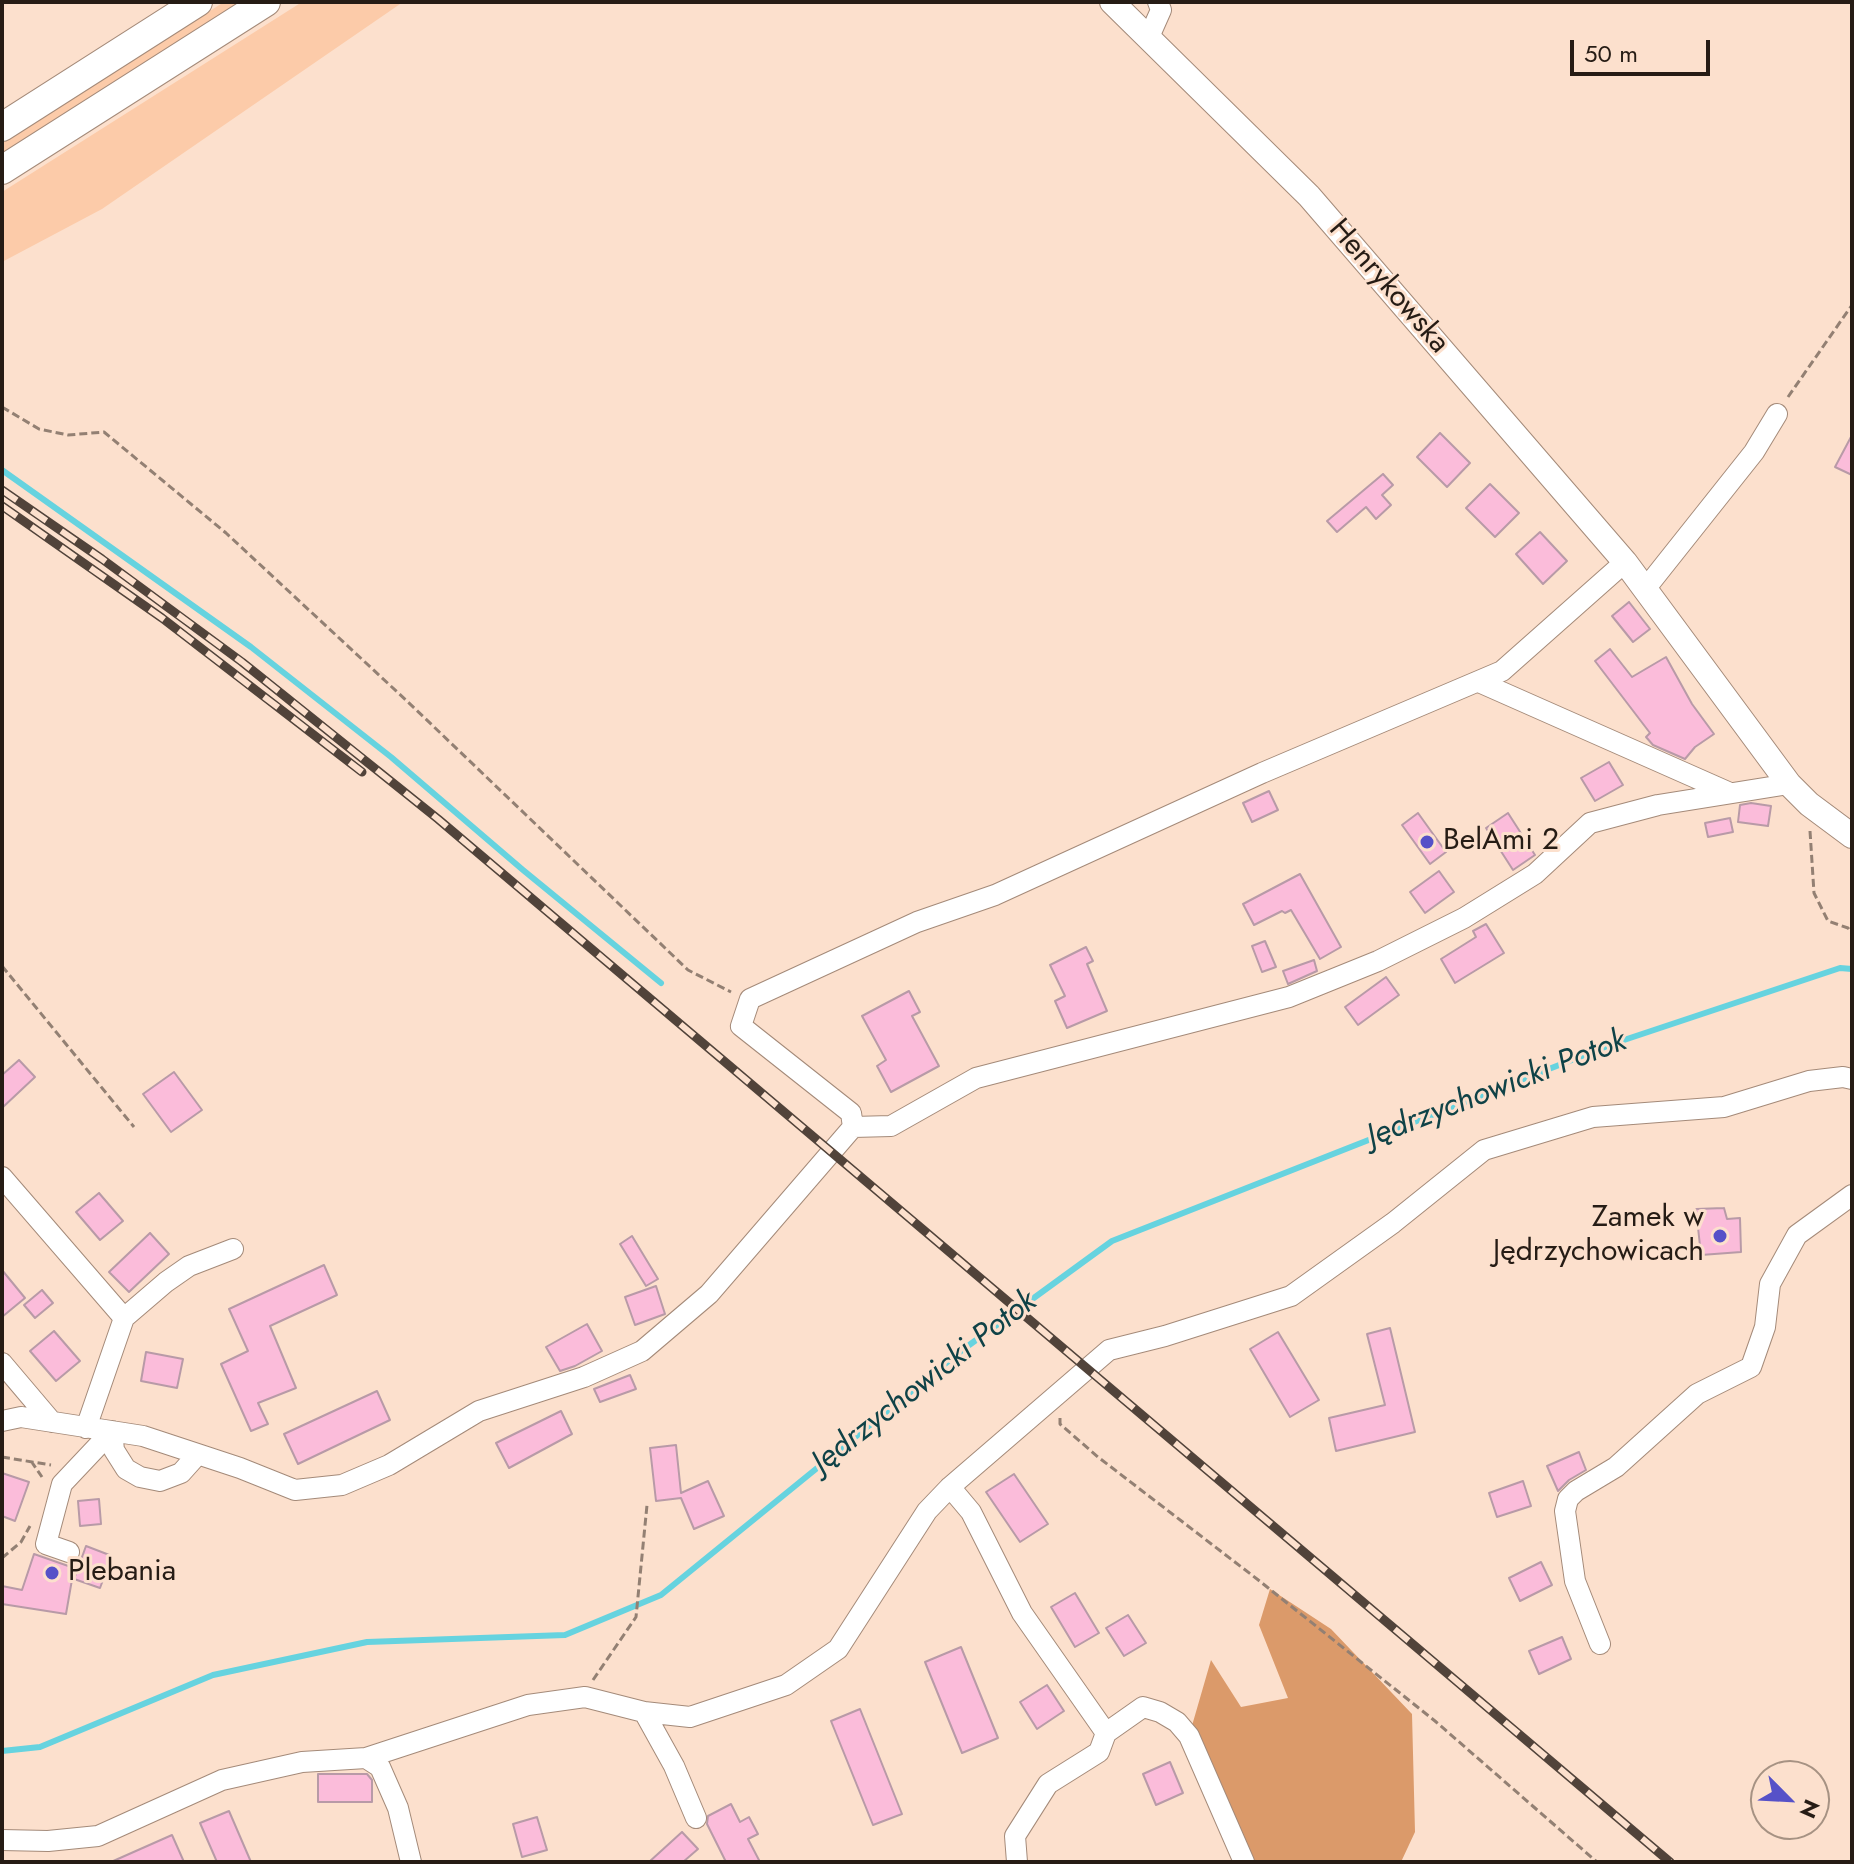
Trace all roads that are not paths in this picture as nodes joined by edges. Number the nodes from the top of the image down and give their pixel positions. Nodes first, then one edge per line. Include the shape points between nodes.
1 (198, 2) edge
2 (266, 2) edge
3 (1112, 2) edge
4 (1158, 2) edge
5 (1149, 37) junction
6 (2, 127) edge
7 (2, 170) edge
8 (1777, 414) road end
9 (1625, 562) junction
10 (1646, 588) junction
11 (1479, 682) junction
12 (1789, 784) junction
13 (1730, 793) junction
14 (1852, 836) edge
15 (1852, 1079) edge
16 (853, 1127) junction
17 (2, 1177) edge
18 (1852, 1195) edge
19 (233, 1249) dead end
20 (124, 1318) junction
21 (2, 1363) edge
22 (2, 1421) edge
23 (52, 1422) junction
24 (86, 1428) junction
25 (112, 1431) junction
26 (198, 1454) junction
27 (950, 1487) junction
28 (69, 1552) dead end
29 (1600, 1644) dead end
30 (644, 1712) junction
31 (1106, 1733) junction
32 (366, 1758) junction
33 (696, 1818) dead end
34 (2, 1840) edge
35 (411, 1862) edge
36 (1017, 1862) edge
37 (1244, 1862) edge

1 - 6 highway
2 - 7 highway
3 - 5 main road, Henrykowska
4 - 5 street via 1161,10
5 - 9 main road, Henrykowska via 1309,196
8 - 10 street via 1754,452
9 - 10 main road, Henrykowska
9 - 11 street via 1502,671
10 - 12 main road, Henrykowska
11 - 13 street
11 - 16 street via 1262,773 995,895 917,922 750,999 741,1026 851,1113
12 - 13 street
12 - 14 main road, Henrykowska
13 - 16 street via 1590,823 1535,874 1464,918 1289,997 976,1078 891,1126
15 - 27 street via 1809,1081 1724,1107 1593,1117 1484,1150 1291,1296 1109,1350
16 - 26 street via 709,1294 642,1351 584,1377 479,1411 389,1465 342,1485 295,1490
17 - 20 street
18 - 29 street via 1797,1235 1770,1284 1765,1327 1751,1367 1697,1394 1616,1467 1568,1499 1565,1511 1575,1581
19 - 20 street via 189,1266
20 - 24 street
21 - 23 street
22 - 23 street via 21,1417
23 - 24 street
24 - 25 street
25 - 26 street
25 - 26 street via 114,1450 126,1469 140,1477 160,1481 181,1473
25 - 28 street via 62,1484 46,1544
27 - 30 street via 927,1511 838,1649 786,1685 690,1717
27 - 31 street via 971,1512 1022,1613
30 - 32 street via 585,1697 528,1705
30 - 33 street
31 - 36 street via 1099,1752 1048,1784 1031,1808 1015,1836
31 - 37 street via 1143,1707 1177,1722 1189,1736
32 - 34 street via 302,1762 222,1780 98,1836
32 - 35 street via 380,1767 398,1808

